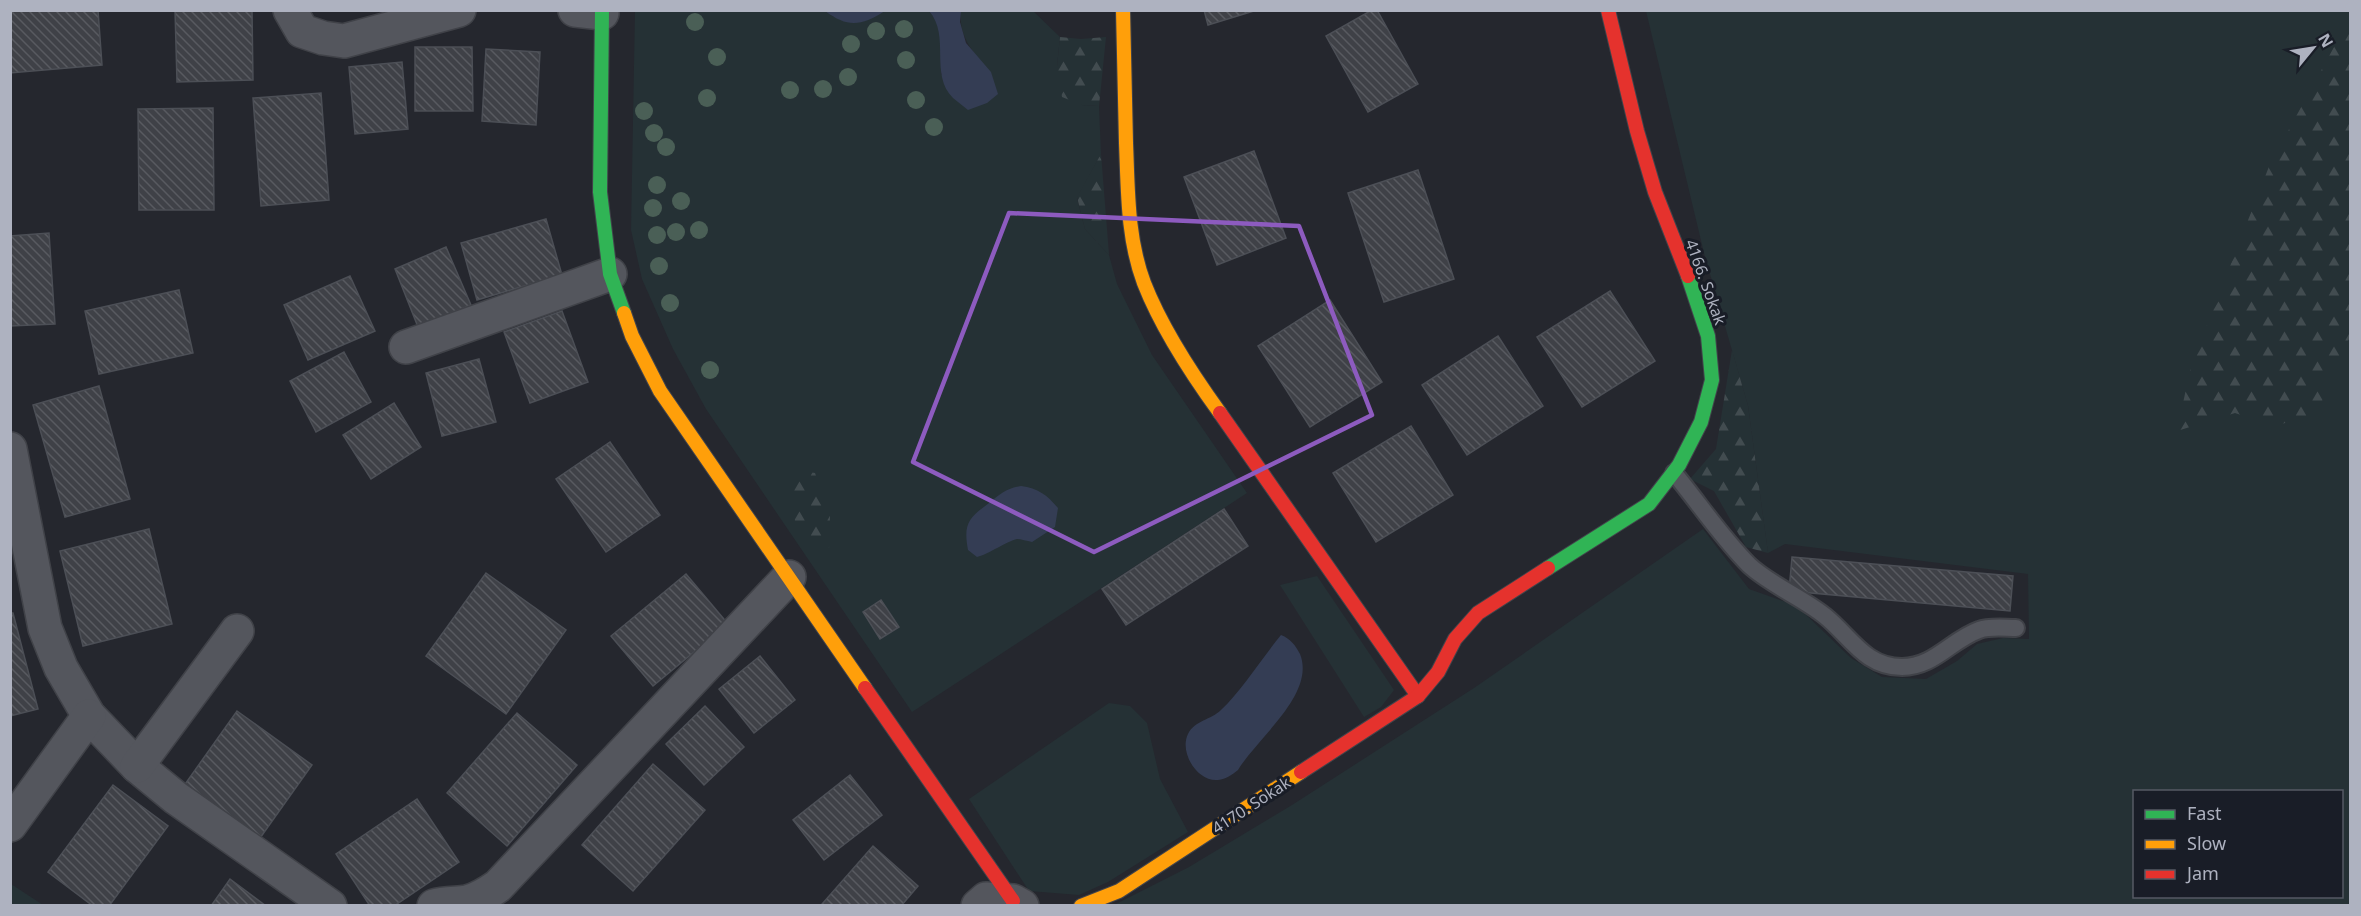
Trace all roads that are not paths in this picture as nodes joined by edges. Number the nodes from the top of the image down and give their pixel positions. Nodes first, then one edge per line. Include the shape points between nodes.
1 (290, 10) edge
2 (459, 10) edge
3 (1123, 10) edge
4 (1608, 10) edge
5 (593, 11) edge
6 (610, 274) junction
7 (406, 347) dead end
8 (10, 449) edge
9 (1674, 472) junction
10 (789, 577) junction
11 (2016, 628) dead end
12 (237, 631) dead end
13 (1419, 696) junction
14 (89, 716) junction
15 (137, 766) junction
16 (10, 825) edge
17 (1018, 903) edge
18 (330, 906) edge
19 (434, 906) edge
20 (978, 906) edge
21 (1080, 906) edge

1 - 2 street via 302,31 344,41
3 - 13 street via 1128,204 1144,282 1202,388
4 - 9 street, 4166. Sokak via 1655,192 1708,336 1712,380 1701,422
5 - 6 street via 600,192
6 - 7 street
6 - 10 street via 632,336 660,391
8 - 14 street via 45,628 61,668
9 - 11 lane via 1750,566 1825,616 1861,653 1881,665 1918,665 1981,629
9 - 13 street, 4166. Sokak via 1649,504 1478,613 1455,639 1438,672
10 - 17 street
10 - 19 street via 498,886 482,897
12 - 15 street
13 - 21 street, 4170. Sokak via 1119,891
14 - 15 street
14 - 16 street
15 - 18 street via 176,798
17 - 20 street via 986,899

